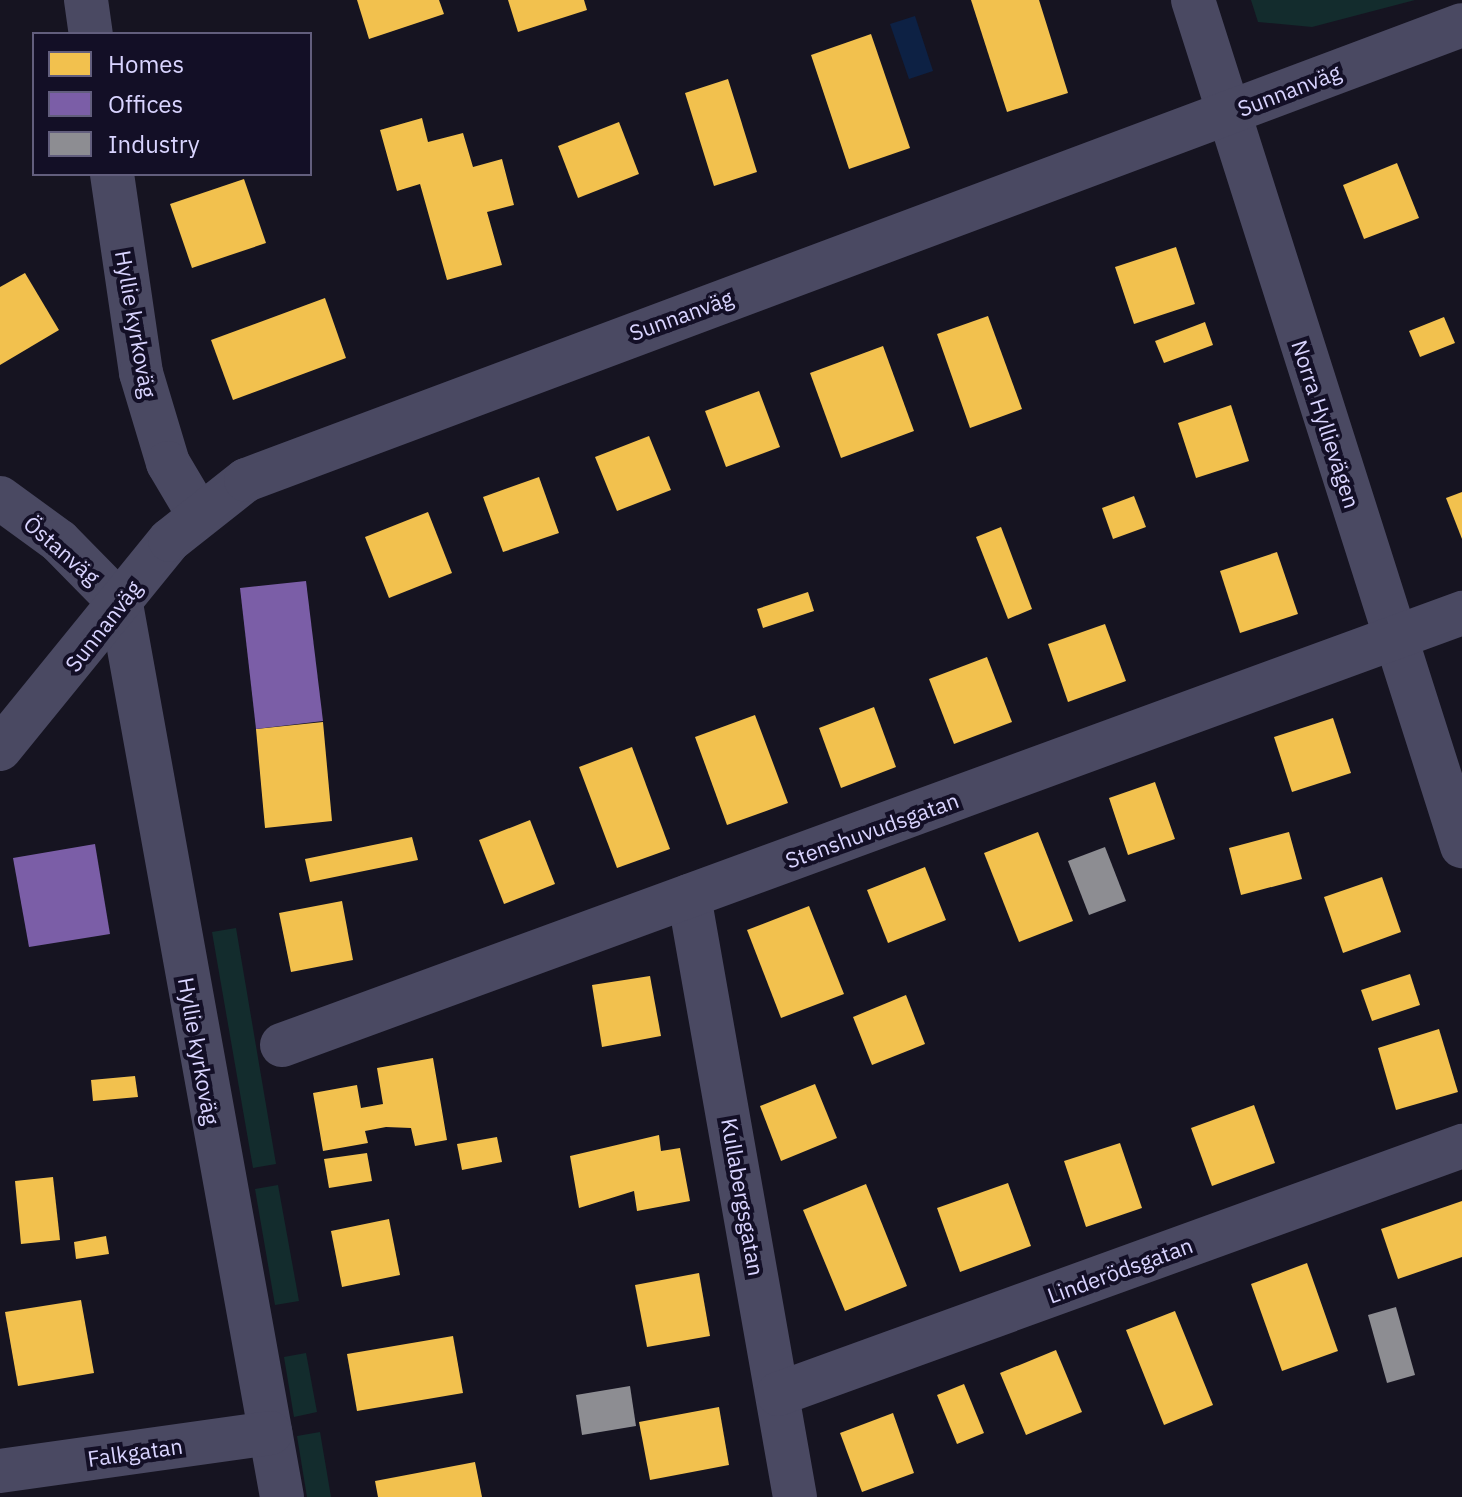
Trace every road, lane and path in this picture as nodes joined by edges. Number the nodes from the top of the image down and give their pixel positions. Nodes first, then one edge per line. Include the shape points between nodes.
1 (86, 0) edge
2 (1193, 0) edge
3 (1462, 25) edge
4 (91, 32) edge
5 (1228, 113) junction
6 (112, 176) edge
7 (0, 498) edge
8 (197, 512) junction
9 (121, 604) junction
10 (1462, 613) edge
11 (1394, 639) junction
12 (0, 749) edge
13 (1462, 846) edge
14 (689, 896) junction
15 (282, 1045) dead end
16 (1462, 1146) edge
17 (778, 1394) junction
18 (270, 1433) junction
19 (0, 1471) edge
20 (282, 1497) edge
21 (795, 1497) edge

1 - 4 street
2 - 5 street, Norra Hyllievägen
3 - 5 street, Sunnanväg
5 - 8 street, Sunnanväg via 295,458
5 - 11 street, Norra Hyllievägen
6 - 8 street, Hyllie kyrkoväg via 141,373 168,463
7 - 9 street, Östanväg via 59,541
8 - 9 street, Sunnanväg
9 - 12 street, Sunnanväg
9 - 18 street, Hyllie kyrkoväg
10 - 11 street, Stenshuvudsgatan
11 - 13 street, Norra Hyllievägen
11 - 14 street, Stenshuvudsgatan
14 - 15 street, Stenshuvudsgatan
14 - 17 street, Kullabergsgatan
16 - 17 street, Linderödsgatan
17 - 21 street, Kullabergsgatan
18 - 19 street, Falkgatan
18 - 20 street, Hyllie kyrkoväg

